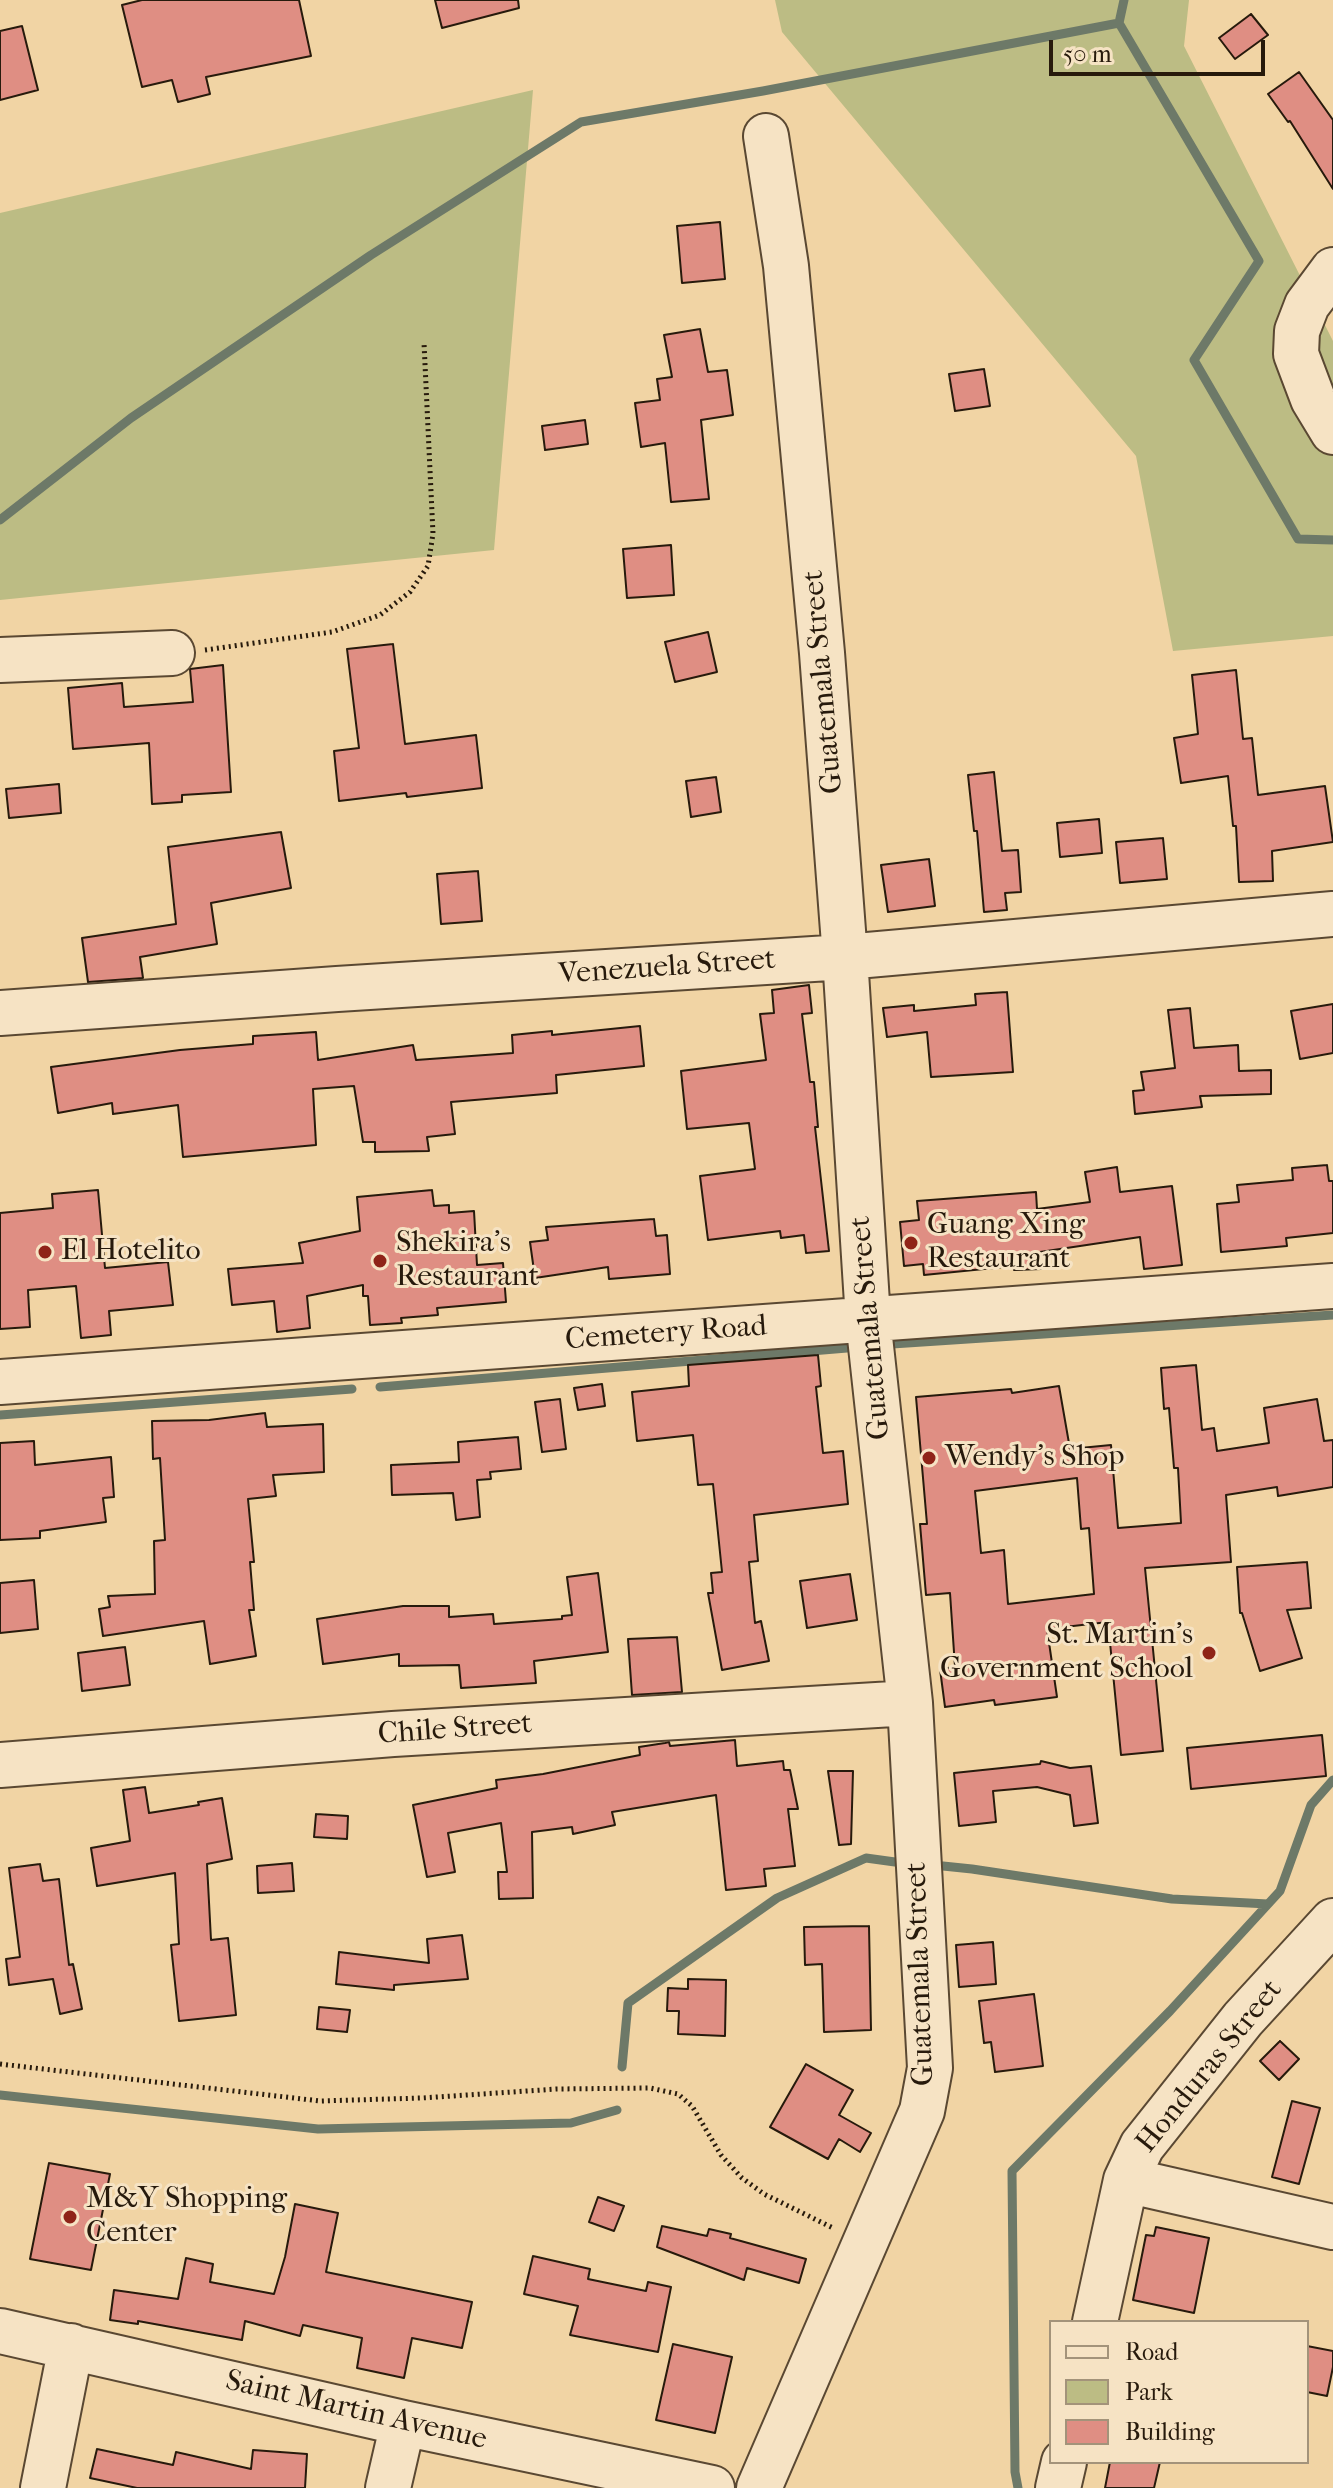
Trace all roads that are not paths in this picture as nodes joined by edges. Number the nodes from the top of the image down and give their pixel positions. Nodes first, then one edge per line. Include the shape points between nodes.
1 (766, 136) dead end
2 (1333, 270) edge
3 (1333, 432) edge
4 (172, 653) road end
5 (0, 660) edge
6 (1333, 914) edge
7 (845, 957) junction
8 (0, 1013) edge
9 (1333, 1286) edge
10 (868, 1319) junction
11 (0, 1382) edge
12 (910, 1703) junction
13 (0, 1765) edge
14 (1333, 1921) edge
15 (1126, 2180) junction
16 (1333, 2227) edge
17 (1095, 2320) edge
18 (0, 2331) edge
19 (71, 2346) junction
20 (403, 2423) junction
21 (1064, 2464) edge
22 (43, 2488) edge
23 (388, 2488) edge
24 (712, 2488) edge
25 (759, 2488) edge
26 (1058, 2488) edge

1 - 7 street, Guatemala Street via 795,358
2 - 3 street via 1307,305 1297,331 1296,354
4 - 5 street
6 - 7 street, Venezuela Street
7 - 8 street, Venezuela Street
7 - 10 street, Guatemala Street
9 - 10 street, Cemetery Road
10 - 11 street, Cemetery Road
10 - 12 street, Guatemala Street
12 - 13 street, Chile Street via 393,1734
12 - 25 street, Guatemala Street via 930,2068 922,2111
14 - 15 street, Honduras Street via 1234,2031 1142,2146
15 - 16 street
15 - 17 street, Honduras Street
18 - 19 street, Saint Martin Avenue
19 - 20 street, Saint Martin Avenue
19 - 22 street
20 - 23 street
20 - 24 street, Saint Martin Avenue
21 - 26 street

